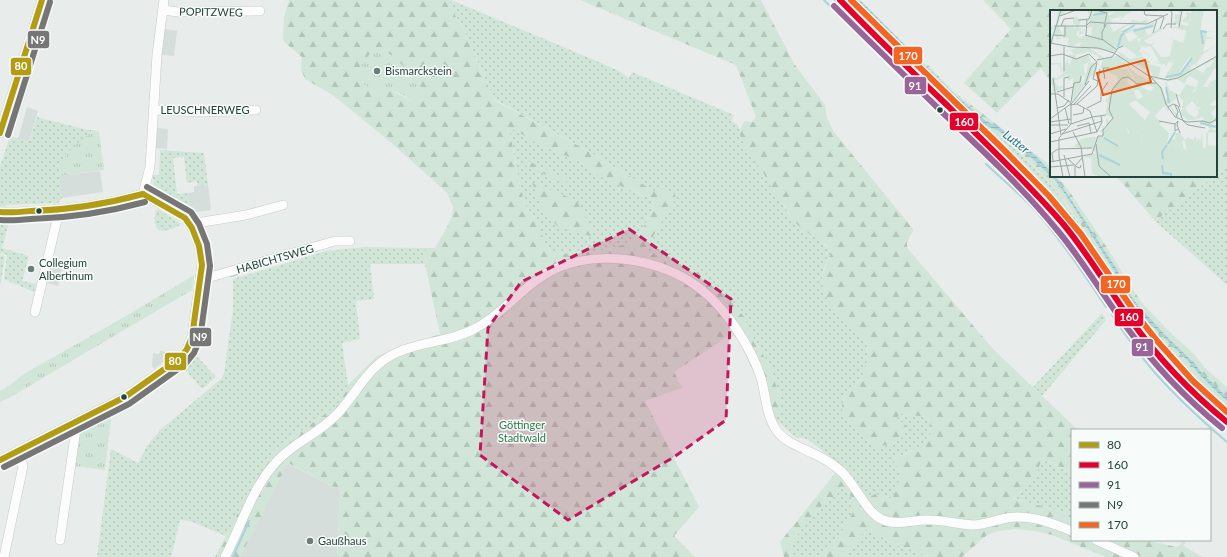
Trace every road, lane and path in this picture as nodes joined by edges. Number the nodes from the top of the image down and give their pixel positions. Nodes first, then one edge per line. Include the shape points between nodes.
1 (42, 0) edge
2 (164, 0) edge
3 (840, 0) edge
4 (163, 10) junction
5 (260, 11) dead end
6 (153, 110) junction
7 (256, 110) dead end
8 (0, 133) edge
9 (143, 194) junction
10 (283, 206) dead end
11 (57, 210) junction
12 (0, 212) edge
13 (190, 224) junction
14 (350, 241) dead end
15 (200, 280) junction
16 (35, 312) dead end
17 (77, 422) junction
18 (1227, 422) edge
19 (18, 451) junction
20 (0, 460) edge
21 (1071, 531) edge
22 (60, 540) dead end
23 (1098, 541) edge
24 (4, 557) edge
25 (225, 557) edge
26 (1134, 557) edge

1 - 8 street
2 - 4 street
3 - 18 main road via 1001,158 1054,214 1152,349 1207,407
4 - 5 street, POPITZWEG
4 - 6 street
6 - 7 street, LEUSCHNERWEG
6 - 9 street via 150,167
9 - 11 street via 111,202
9 - 13 street via 185,218
10 - 13 street
11 - 12 street
11 - 16 street via 57,220
13 - 15 street via 201,256
14 - 15 street, HABICHTSWEG via 335,242
15 - 17 street via 192,337 184,354 125,397
17 - 19 street
17 - 22 street
19 - 20 street
19 - 24 street via 23,466
21 - 25 street via 1037,518 1027,517 974,525 930,520 900,523 883,520 869,509 851,482 832,463 787,440 775,429 758,369 733,325 714,300 701,289 668,270 635,261 604,259 563,265 538,279 497,315 461,336 409,348 385,359 364,378 330,422 293,447 270,468 252,498
23 - 26 street

